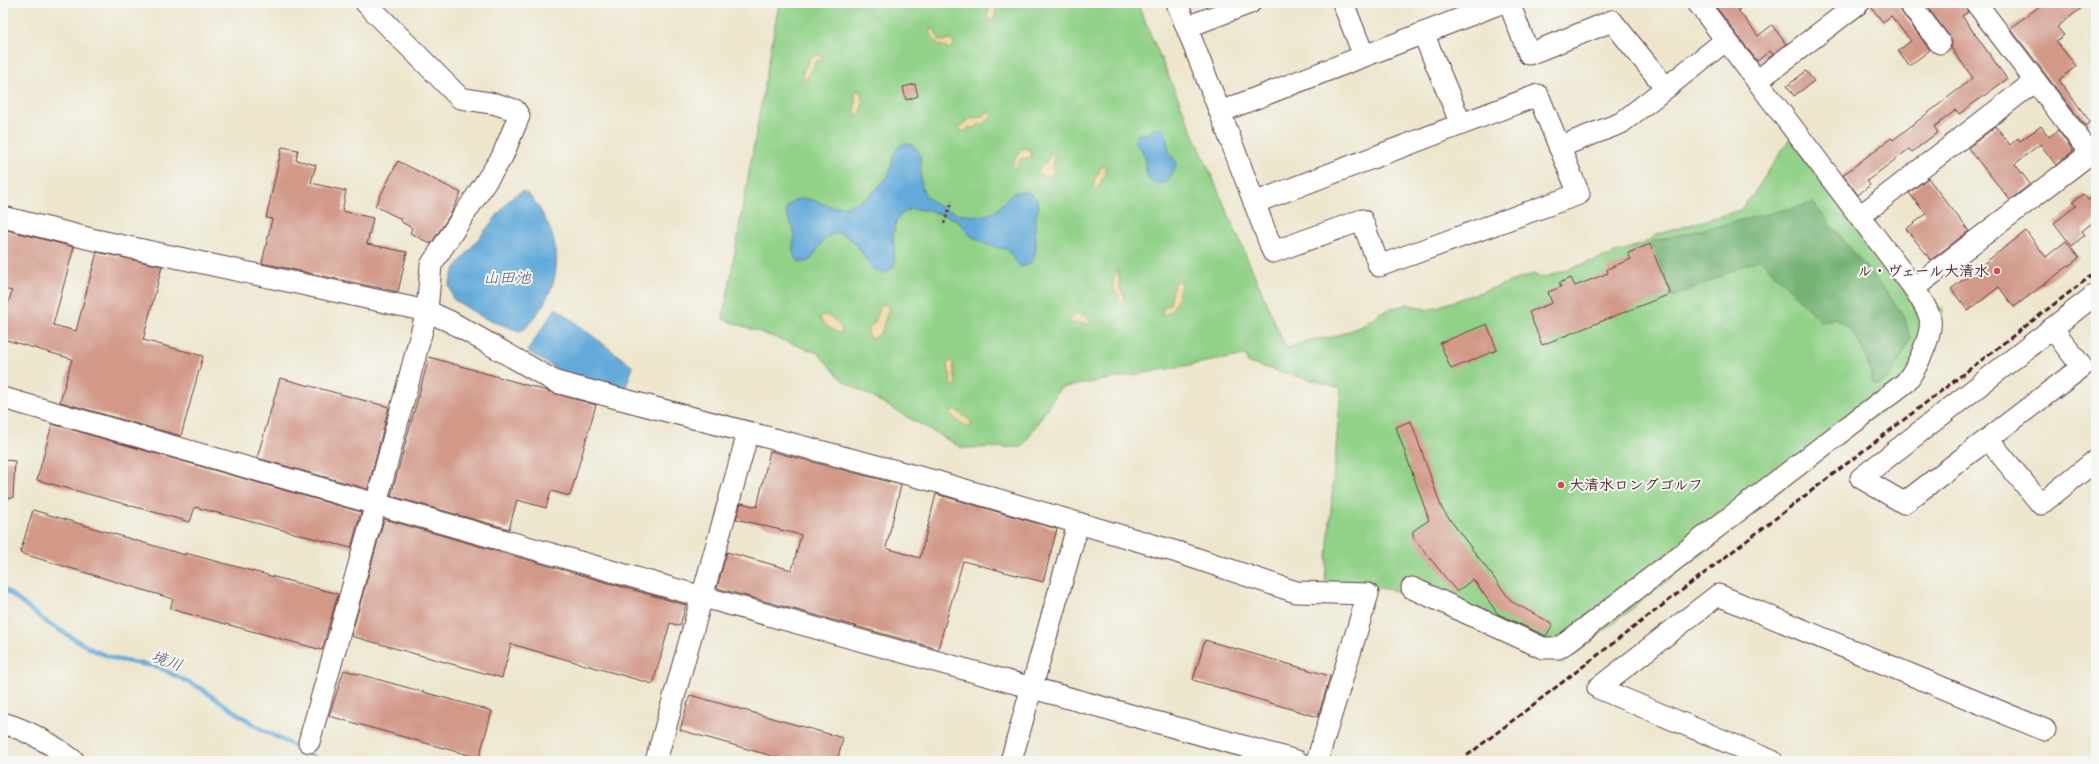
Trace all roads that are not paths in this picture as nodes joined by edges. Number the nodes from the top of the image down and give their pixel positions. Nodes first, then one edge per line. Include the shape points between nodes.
1 (366, 3) edge
2 (1178, 3) edge
3 (1250, 3) edge
4 (1343, 3) edge
5 (1501, 3) edge
6 (1509, 3) edge
7 (1698, 3) edge
8 (1859, 3) edge
9 (1909, 3) edge
10 (1976, 3) edge
11 (1187, 27) junction
12 (1423, 33) junction
13 (1726, 40) junction
14 (1940, 43) dead end
15 (1364, 56) junction
16 (1757, 81) junction
17 (2035, 81) junction
18 (1666, 88) junction
19 (1220, 112) junction
20 (1461, 124) junction
21 (1559, 147) junction
22 (2093, 151) edge
23 (1254, 203) junction
24 (1860, 216) junction
25 (3, 217) edge
26 (1914, 288) junction
27 (2096, 294) edge
28 (427, 311) junction
29 (2052, 328) junction
30 (3, 398) edge
31 (748, 433) junction
32 (1988, 439) junction
33 (2096, 460) edge
34 (376, 504) junction
35 (1078, 524) junction
36 (1412, 588) dead end
37 (703, 596) junction
38 (1032, 686) junction
39 (3, 723) edge
40 (2045, 730) dead end
41 (309, 742) dead end
42 (74, 761) edge
43 (656, 761) edge
44 (1010, 761) edge
45 (1297, 761) edge
46 (1317, 761) edge
47 (1772, 761) edge

1 - 28 street via 460,98 496,104 515,110 519,116 502,157 431,265
2 - 11 street
3 - 11 street
4 - 15 street
5 - 12 street
6 - 18 street via 1529,54 1612,21
7 - 13 street
8 - 16 street
9 - 14 street
10 - 17 street
11 - 19 street
12 - 15 street
12 - 20 street
13 - 16 street
13 - 18 street
15 - 19 street
16 - 24 street
17 - 22 street
17 - 24 street
18 - 21 street via 1621,123
19 - 23 street
20 - 21 street via 1538,95
20 - 23 street
21 - 23 street via 1578,194 1379,266 1362,220 1273,252
22 - 26 street
24 - 26 street
25 - 28 street via 91,239
26 - 36 street via 1928,311 1930,327 1913,374 1558,648 1543,648
27 - 29 street
28 - 31 street via 556,382
28 - 34 street
29 - 32 street via 2082,367
29 - 32 street via 1861,478 1904,503
30 - 34 street
31 - 35 street via 938,482
31 - 37 street
32 - 33 street via 2041,504
34 - 37 street
34 - 41 street
35 - 38 street
35 - 46 street via 1177,552 1296,592 1368,594
37 - 38 street
37 - 43 street
38 - 44 street
38 - 45 street
39 - 42 street via 50,742
40 - 47 street via 1718,595 1598,688

